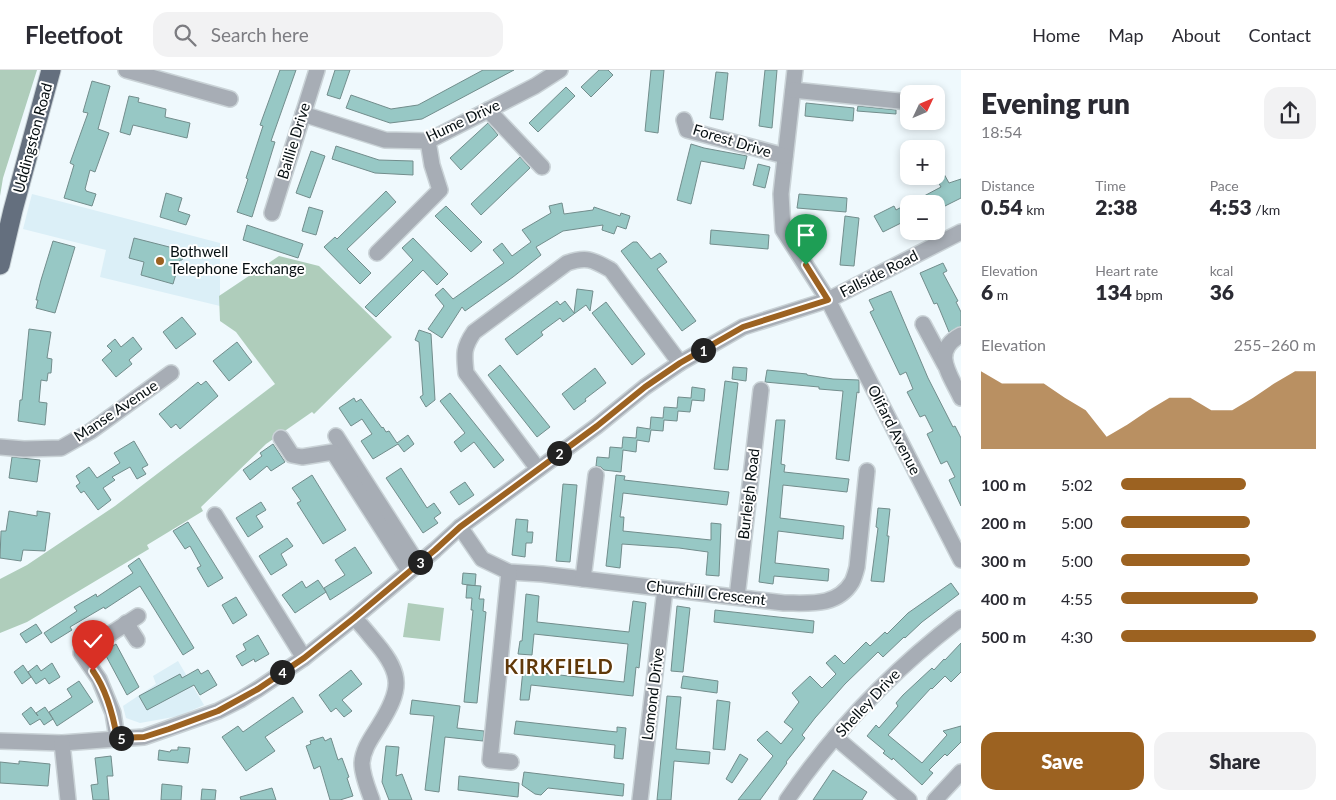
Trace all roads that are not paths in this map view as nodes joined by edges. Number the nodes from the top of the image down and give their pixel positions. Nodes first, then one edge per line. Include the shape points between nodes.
1 (52, 70) edge
2 (126, 70) edge
3 (317, 70) edge
4 (795, 70) edge
5 (555, 71) edge
6 (793, 90) junction
7 (230, 99) dead end
8 (900, 101) edge
9 (488, 110) junction
10 (303, 114) junction
11 (684, 120) dead end
12 (428, 141) junction
13 (785, 156) junction
14 (542, 167) dead end
15 (272, 213) dead end
16 (961, 232) edge
17 (377, 253) dead end
18 (0, 265) edge
19 (828, 300) junction
20 (923, 324) dead end
21 (961, 335) edge
22 (680, 363) junction
23 (946, 366) junction
24 (171, 373) dead end
25 (761, 390) dead end
26 (961, 398) edge
27 (336, 436) dead end
28 (281, 438) dead end
29 (0, 446) edge
30 (538, 468) junction
31 (867, 471) dead end
32 (596, 475) dead end
33 (215, 515) dead end
34 (460, 527) junction
35 (961, 560) edge
36 (414, 568) junction
37 (509, 572) junction
38 (583, 579) junction
39 (665, 589) junction
40 (737, 597) junction
41 (354, 618) junction
42 (961, 618) edge
43 (137, 640) dead end
44 (304, 658) junction
45 (835, 737) junction
46 (117, 738) junction
47 (0, 741) edge
48 (62, 743) junction
49 (511, 762) dead end
50 (961, 772) edge
51 (68, 800) edge
52 (372, 800) edge
53 (640, 800) edge
54 (787, 800) edge
55 (909, 800) edge
56 (935, 800) edge

1 - 18 main road, Uddingston Road
2 - 7 street
3 - 10 street, Baillie Drive
4 - 6 street, Olifard Avenue
5 - 9 street, Hume Drive via 535,86
6 - 8 street
6 - 13 street, Olifard Avenue
9 - 12 street, Hume Drive
9 - 14 street
10 - 12 street, Hume Drive via 385,140
10 - 15 street, Baillie Drive
11 - 13 street, Forest Drive via 687,130
12 - 17 street via 440,190
13 - 19 street, Olifard Avenue via 781,194 783,230
16 - 19 street, Fallside Road
19 - 22 street, Fallside Road via 743,327
19 - 35 street, Olifard Avenue
20 - 23 street
21 - 23 street via 946,348
22 - 30 street, Fallside Road
22 - 30 street via 611,270 581,258 552,274 474,332 466,344 464,355 466,374
23 - 26 street
24 - 29 street, Manse Avenue via 91,431 61,448
25 - 40 street, Burleigh Road
27 - 36 street
28 - 36 street via 292,455 302,457 333,452
30 - 34 street, Fallside Road
31 - 40 street, Churchill Crescent via 857,567 852,582 840,594 824,603 784,603
32 - 38 street
33 - 44 street
34 - 36 street, Fallside Road
34 - 37 street, Churchill Crescent via 482,559
36 - 41 street, Fallside Road
37 - 38 street, Churchill Crescent
37 - 49 street via 490,760
38 - 39 street, Churchill Crescent
39 - 40 street, Churchill Crescent
39 - 53 street, Lomond Drive
41 - 44 street, Fallside Road
41 - 52 street via 389,657 397,683 386,715 367,746 362,762
42 - 45 street, Shelley Drive via 888,680
43 - 46 street via 132,620 77,656 99,679 113,713
44 - 46 street, Fallside Road via 218,711 144,737
45 - 54 street, Shelley Drive
45 - 55 street
46 - 48 street, Fallside Road
47 - 48 street, Fallside Road
48 - 51 street
50 - 56 street

